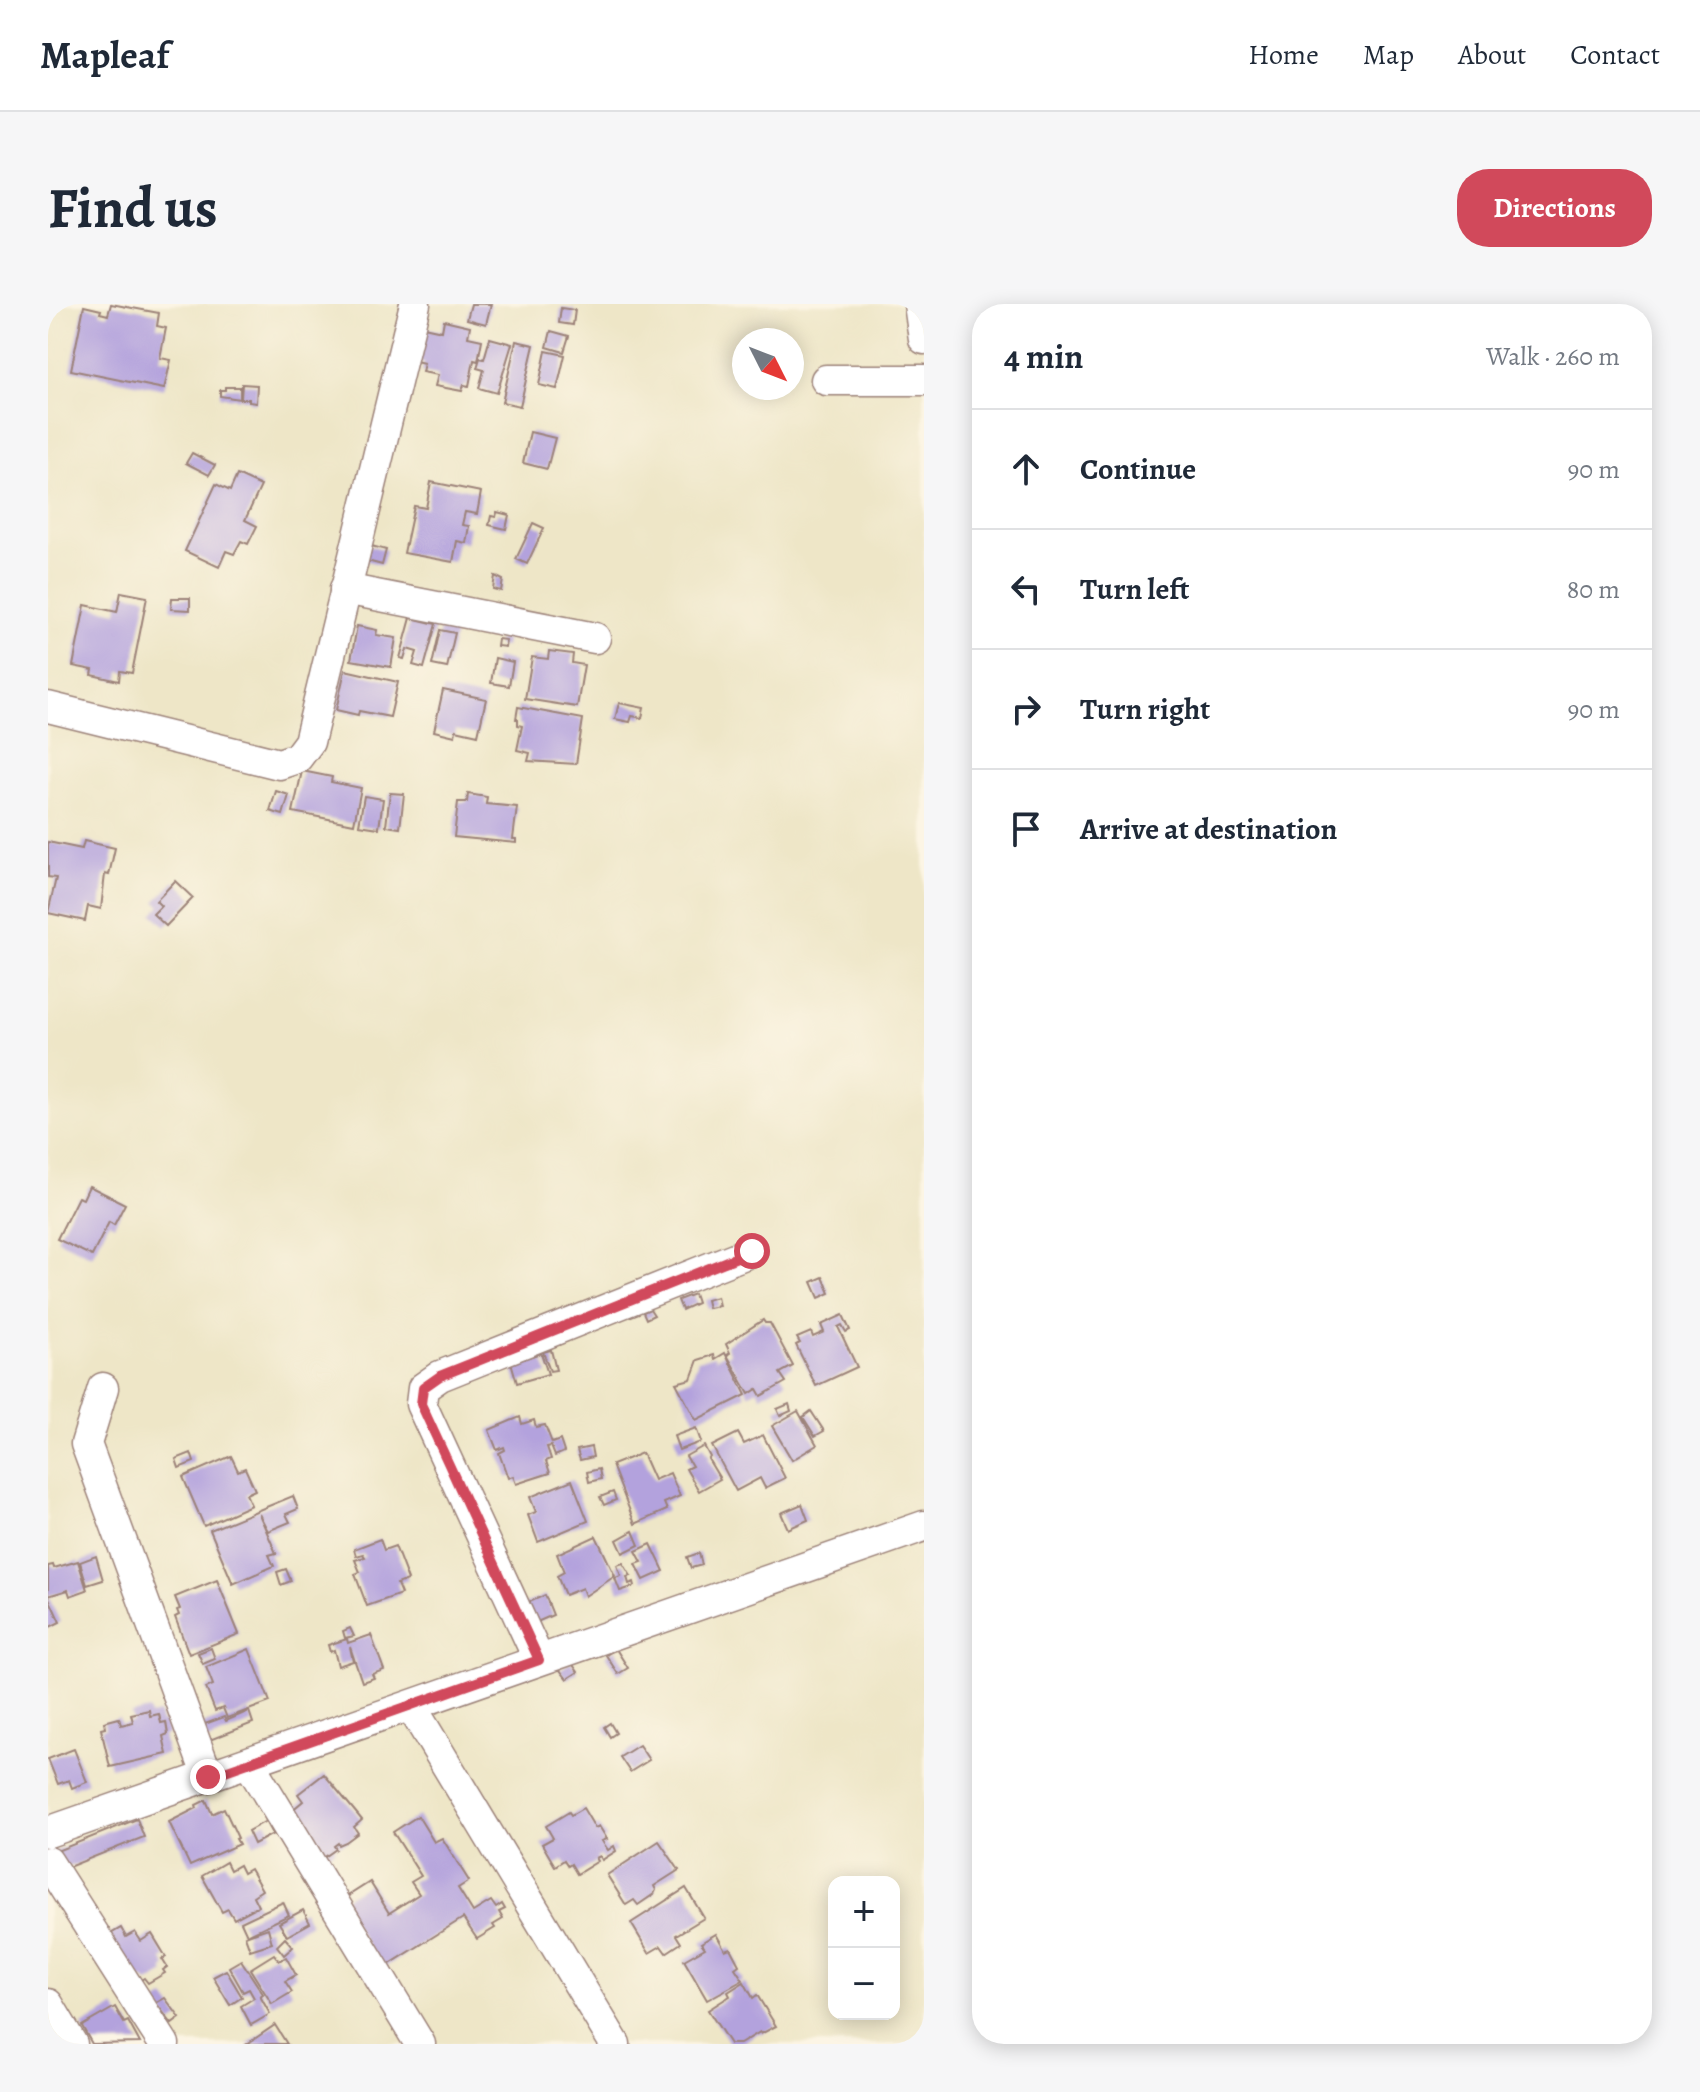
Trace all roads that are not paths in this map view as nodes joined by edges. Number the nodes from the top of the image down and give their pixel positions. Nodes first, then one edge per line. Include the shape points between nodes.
1 (415, 304) edge
2 (919, 304) edge
3 (924, 339) edge
4 (826, 380) dead end
5 (924, 380) edge
6 (345, 589) junction
7 (595, 638) dead end
8 (48, 707) edge
9 (752, 1251) dead end
10 (103, 1388) dead end
11 (924, 1526) edge
12 (539, 1660) junction
13 (411, 1706) junction
14 (249, 1763) junction
15 (208, 1777) junction
16 (48, 1832) edge
17 (48, 1862) edge
18 (48, 2004) edge
19 (72, 2044) edge
20 (164, 2044) edge
21 (420, 2044) edge
22 (615, 2044) edge

1 - 6 street
2 - 3 street
4 - 5 street
6 - 7 street
6 - 8 street via 309,742 297,758 279,764
9 - 12 street via 440,1376 423,1388 421,1404
10 - 15 street via 86,1444
11 - 12 street
12 - 13 street
13 - 14 street
13 - 22 street
14 - 15 street
14 - 21 street
15 - 16 street
17 - 20 street
18 - 19 street

